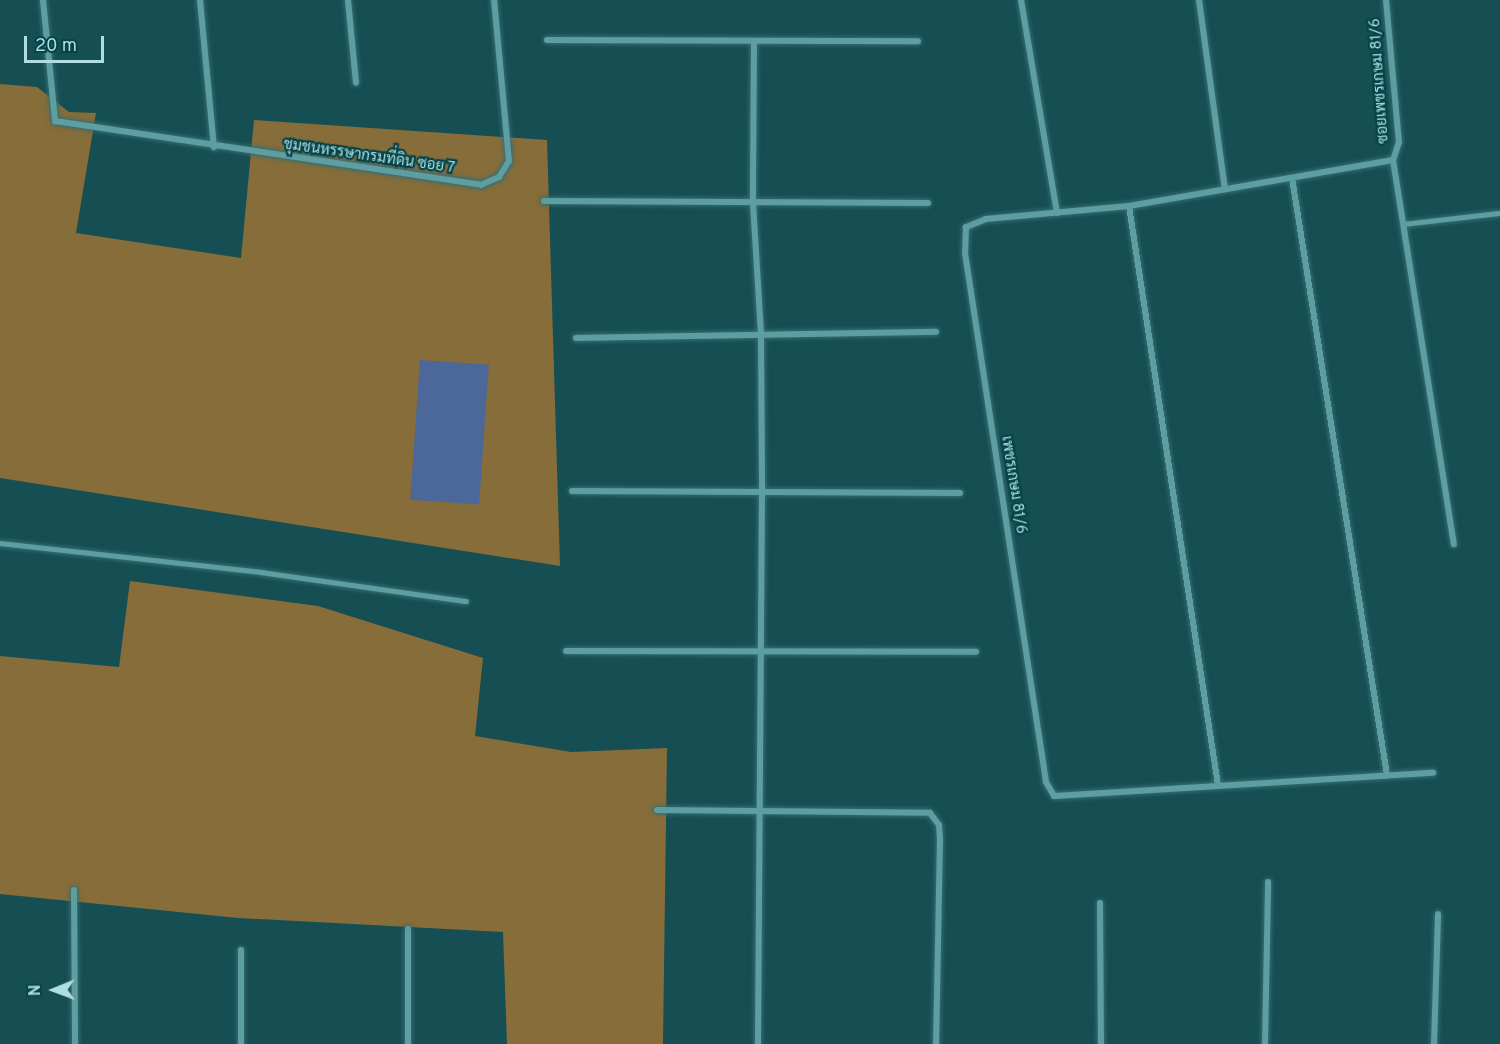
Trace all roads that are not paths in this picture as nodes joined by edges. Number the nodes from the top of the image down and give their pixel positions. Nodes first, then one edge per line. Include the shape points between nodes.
1 (43, 0) edge
2 (200, 0) edge
3 (348, 0) edge
4 (495, 0) edge
5 (1021, 0) edge
6 (1199, 0) edge
7 (1386, 0) edge
8 (547, 40) dead end
9 (754, 41) junction
10 (918, 41) dead end
11 (356, 83) dead end
12 (214, 147) junction
13 (1393, 160) junction
14 (1292, 178) junction
15 (1225, 189) junction
16 (544, 201) dead end
17 (753, 203) junction
18 (928, 203) dead end
19 (1129, 206) junction
20 (1058, 213) junction
21 (1500, 213) edge
22 (1403, 224) junction
23 (936, 332) dead end
24 (761, 335) junction
25 (576, 338) dead end
26 (572, 491) dead end
27 (762, 492) junction
28 (960, 493) dead end
29 (0, 543) edge
30 (1454, 544) dead end
31 (466, 601) dead end
32 (566, 651) dead end
33 (976, 652) dead end
34 (761, 653) junction
35 (1433, 773) dead end
36 (1387, 775) junction
37 (1218, 785) junction
38 (657, 810) dead end
39 (762, 812) junction
40 (1268, 882) dead end
41 (74, 890) dead end
42 (1100, 903) dead end
43 (1438, 915) dead end
44 (408, 929) dead end
45 (241, 950) dead end
46 (75, 1044) edge
47 (240, 1044) edge
48 (408, 1044) edge
49 (758, 1044) edge
50 (936, 1044) edge
51 (1101, 1044) edge
52 (1265, 1044) edge
53 (1434, 1044) edge

1 - 12 street, ชุมชนหรรษากรมที่ดิน ซอย 7 via 55,121
2 - 12 street
3 - 11 street
4 - 12 street, ชุมชนหรรษากรมที่ดิน ซอย 7 via 509,161 499,177 482,185
5 - 20 street
6 - 15 street
7 - 13 street, ซอยเพชรเกษม 81/6 via 1399,141
8 - 9 street
9 - 10 street
9 - 17 street
13 - 14 street, เพชรเกษม 81/6
13 - 22 street, ซอยเพชรเกษม 81/6
14 - 15 street, เพชรเกษม 81/6
14 - 36 street
15 - 19 street, เพชรเกษม 81/6
16 - 17 street
17 - 18 street
17 - 24 street
19 - 20 street, เพชรเกษม 81/6
19 - 37 street
20 - 37 street, เพชรเกษม 81/6 via 986,219 966,227 965,253 1046,782 1054,796 1063,798
21 - 22 lane
22 - 30 street, ซอยเพชรเกษม 81/6
23 - 24 street
24 - 25 street
24 - 27 street
26 - 27 street
27 - 28 street
27 - 34 street
29 - 31 lane via 261,572
32 - 34 street
33 - 34 street
34 - 39 street
35 - 36 street, เพชรเกษม 81/6
36 - 37 street, เพชรเกษม 81/6
38 - 39 street
39 - 49 street
39 - 50 street via 924,812 935,817 939,839
40 - 52 street
41 - 46 street
42 - 51 street
43 - 53 street
44 - 48 street
45 - 47 street

